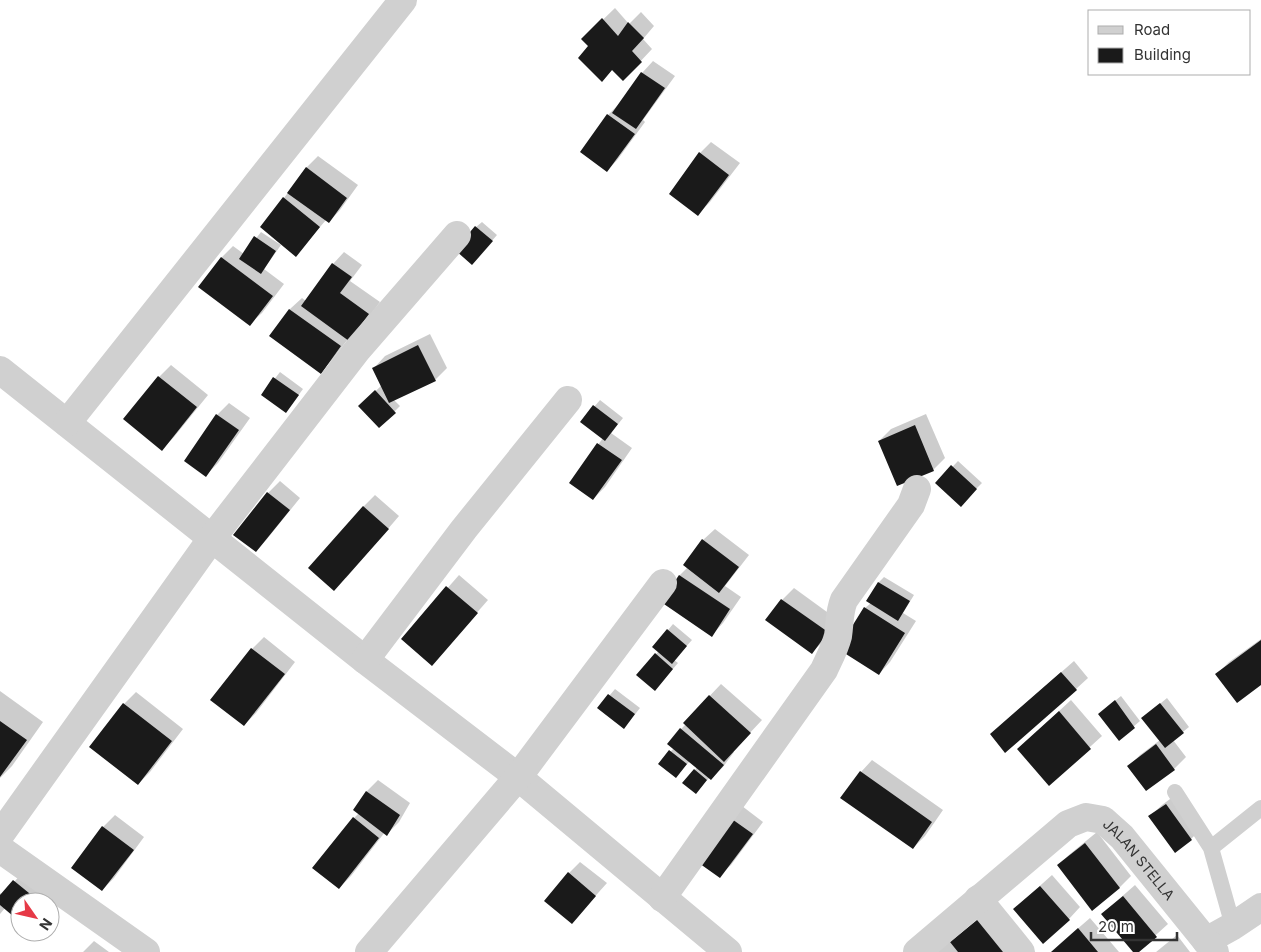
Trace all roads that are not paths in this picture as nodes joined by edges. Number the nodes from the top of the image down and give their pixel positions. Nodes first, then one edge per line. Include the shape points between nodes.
1 (403, 0) edge
2 (458, 235) dead end
3 (0, 370) edge
4 (568, 400) dead end
5 (67, 423) junction
6 (917, 489) dead end
7 (212, 538) junction
8 (663, 583) dead end
9 (365, 660) junction
10 (518, 777) junction
11 (1175, 792) dead end
12 (1261, 808) edge
13 (0, 835) edge
14 (1210, 848) junction
15 (0, 849) edge
16 (662, 898) junction
17 (978, 899) junction
18 (1261, 907) edge
19 (1233, 926) junction
20 (1210, 947) edge
21 (146, 952) edge
22 (369, 952) edge
23 (728, 952) edge
24 (917, 952) edge
25 (1021, 952) edge

1 - 5 street
2 - 7 street via 358,348
3 - 5 street
4 - 9 street via 470,521
5 - 7 street
6 - 16 street via 911,505 844,600 835,648 824,670
7 - 9 street
7 - 13 street
8 - 10 street
9 - 10 street
10 - 16 street
10 - 22 street
11 - 14 lane
12 - 14 lane
14 - 19 lane
15 - 21 street
16 - 23 street
17 - 20 street, JALAN STELLA via 1068,824 1086,816 1104,820 1122,837
17 - 24 street
17 - 25 street
18 - 19 street
19 - 20 street

